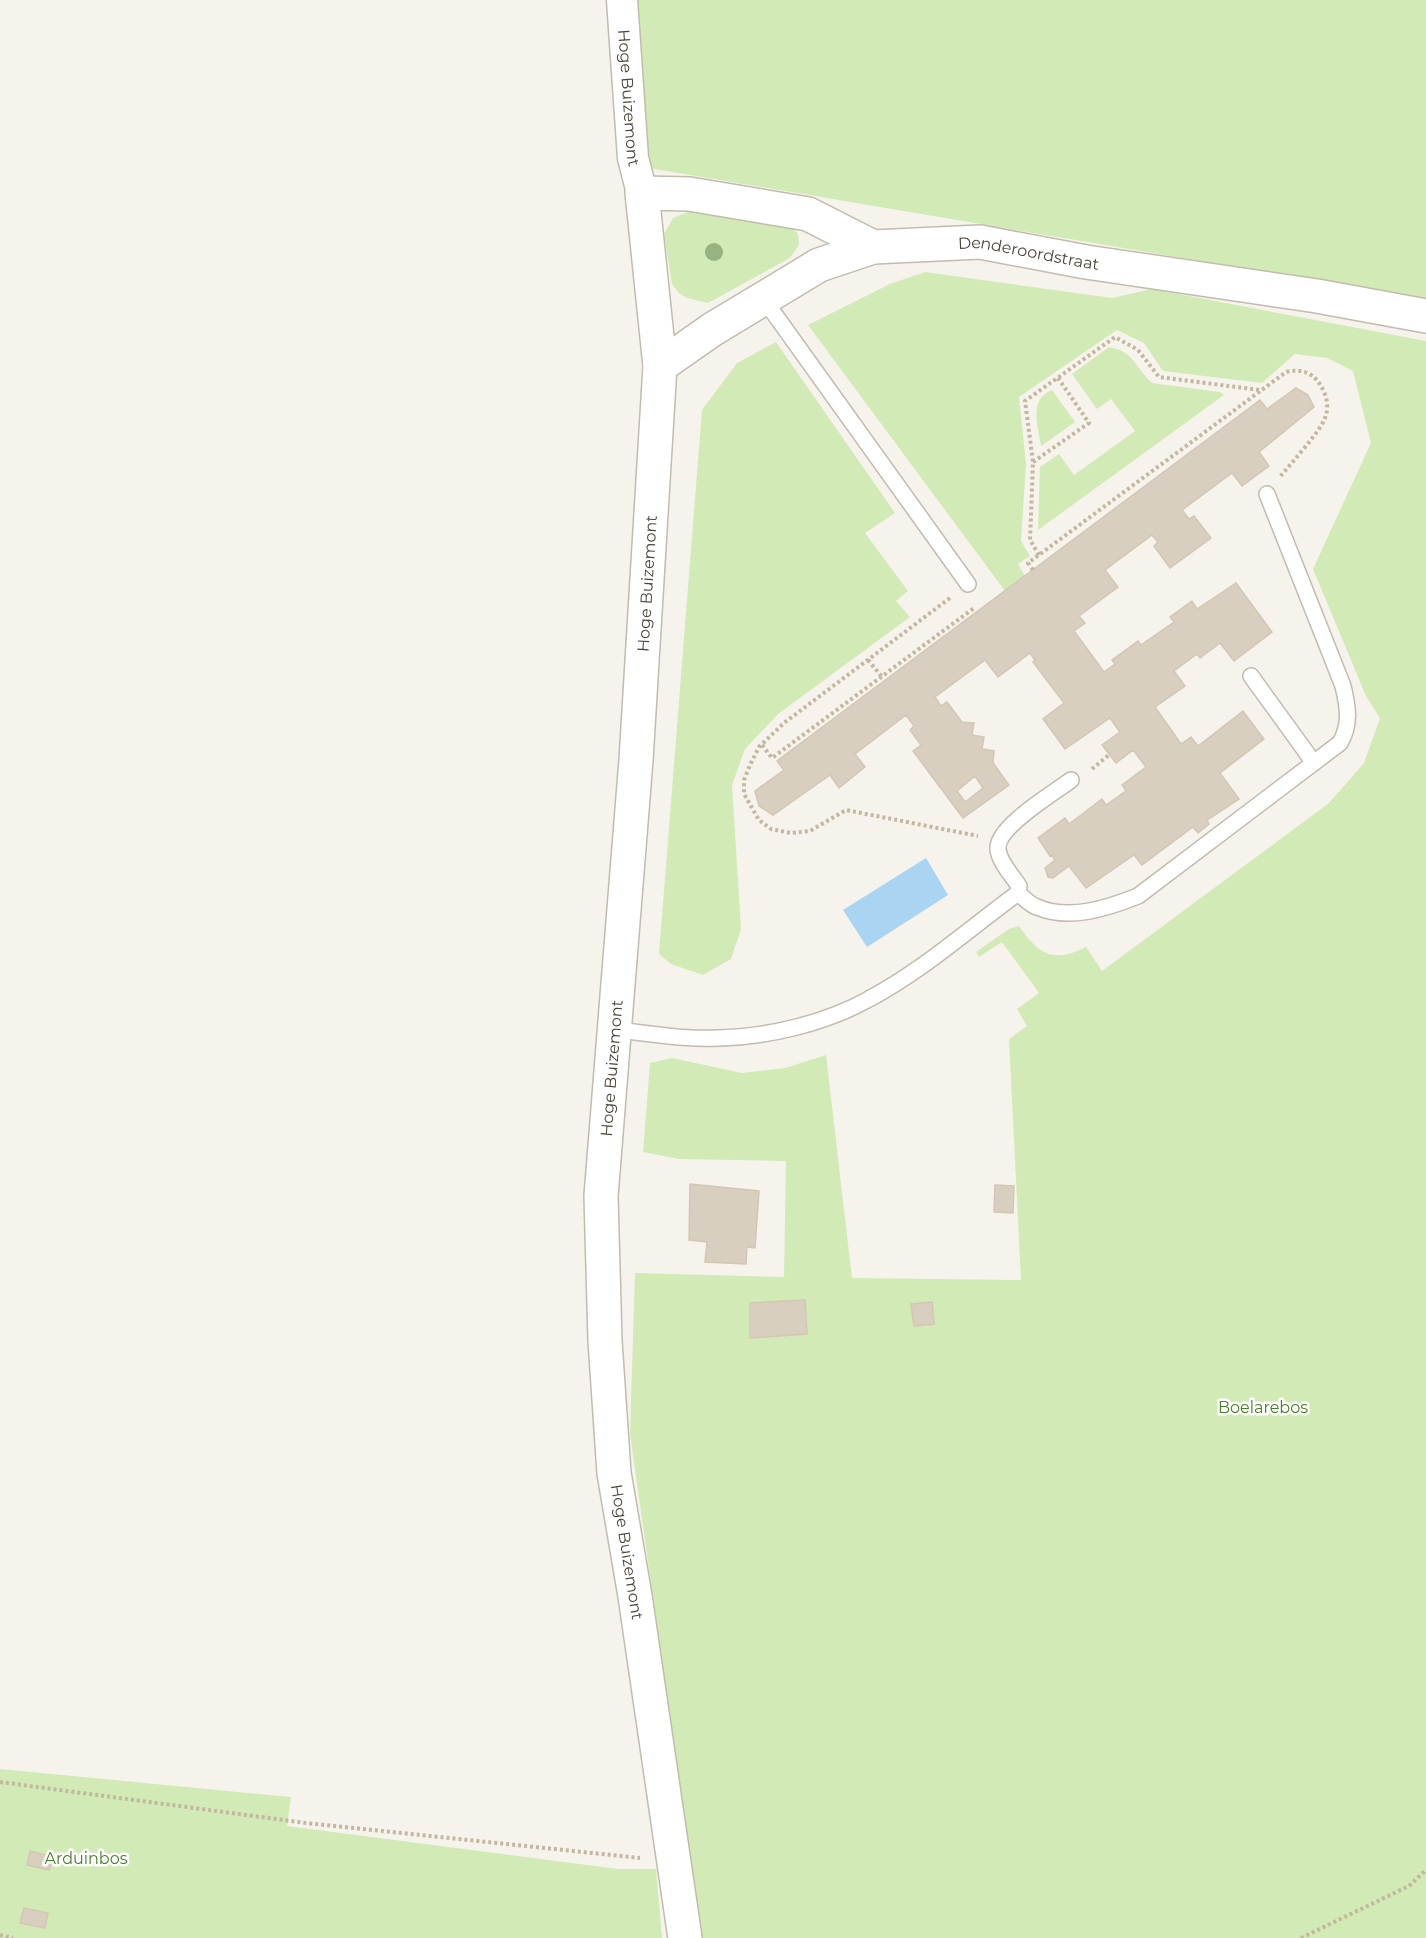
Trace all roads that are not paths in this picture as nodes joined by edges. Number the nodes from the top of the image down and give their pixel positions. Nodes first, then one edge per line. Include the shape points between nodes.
1 (622, 0) edge
2 (642, 193) junction
3 (873, 247) junction
4 (763, 298) junction
5 (1426, 316) edge
6 (660, 366) junction
7 (1267, 494) road end
8 (968, 584) road end
9 (1251, 676) dead end
10 (1314, 763) junction
11 (1071, 780) dead end
12 (1018, 893) junction
13 (615, 1030) junction
14 (685, 1938) edge

1 - 2 street, Hoge Buizemont via 633,158
2 - 3 street via 689,194 808,214
2 - 6 street, Hoge Buizemont
3 - 4 street, Denderoordstraat via 819,265
3 - 5 street, Denderoordstraat via 980,242
4 - 6 street, Denderoordstraat
4 - 8 lane
6 - 13 street, Hoge Buizemont
7 - 10 lane via 1348,706 1348,730 1340,743
9 - 10 lane
10 - 12 lane via 1138,896 1103,910 1062,912 1037,907
11 - 12 lane via 1006,828 999,840 1001,860 1019,886
12 - 13 lane via 901,980 829,1017 722,1038 681,1039
13 - 14 street, Hoge Buizemont via 601,1196 614,1473

